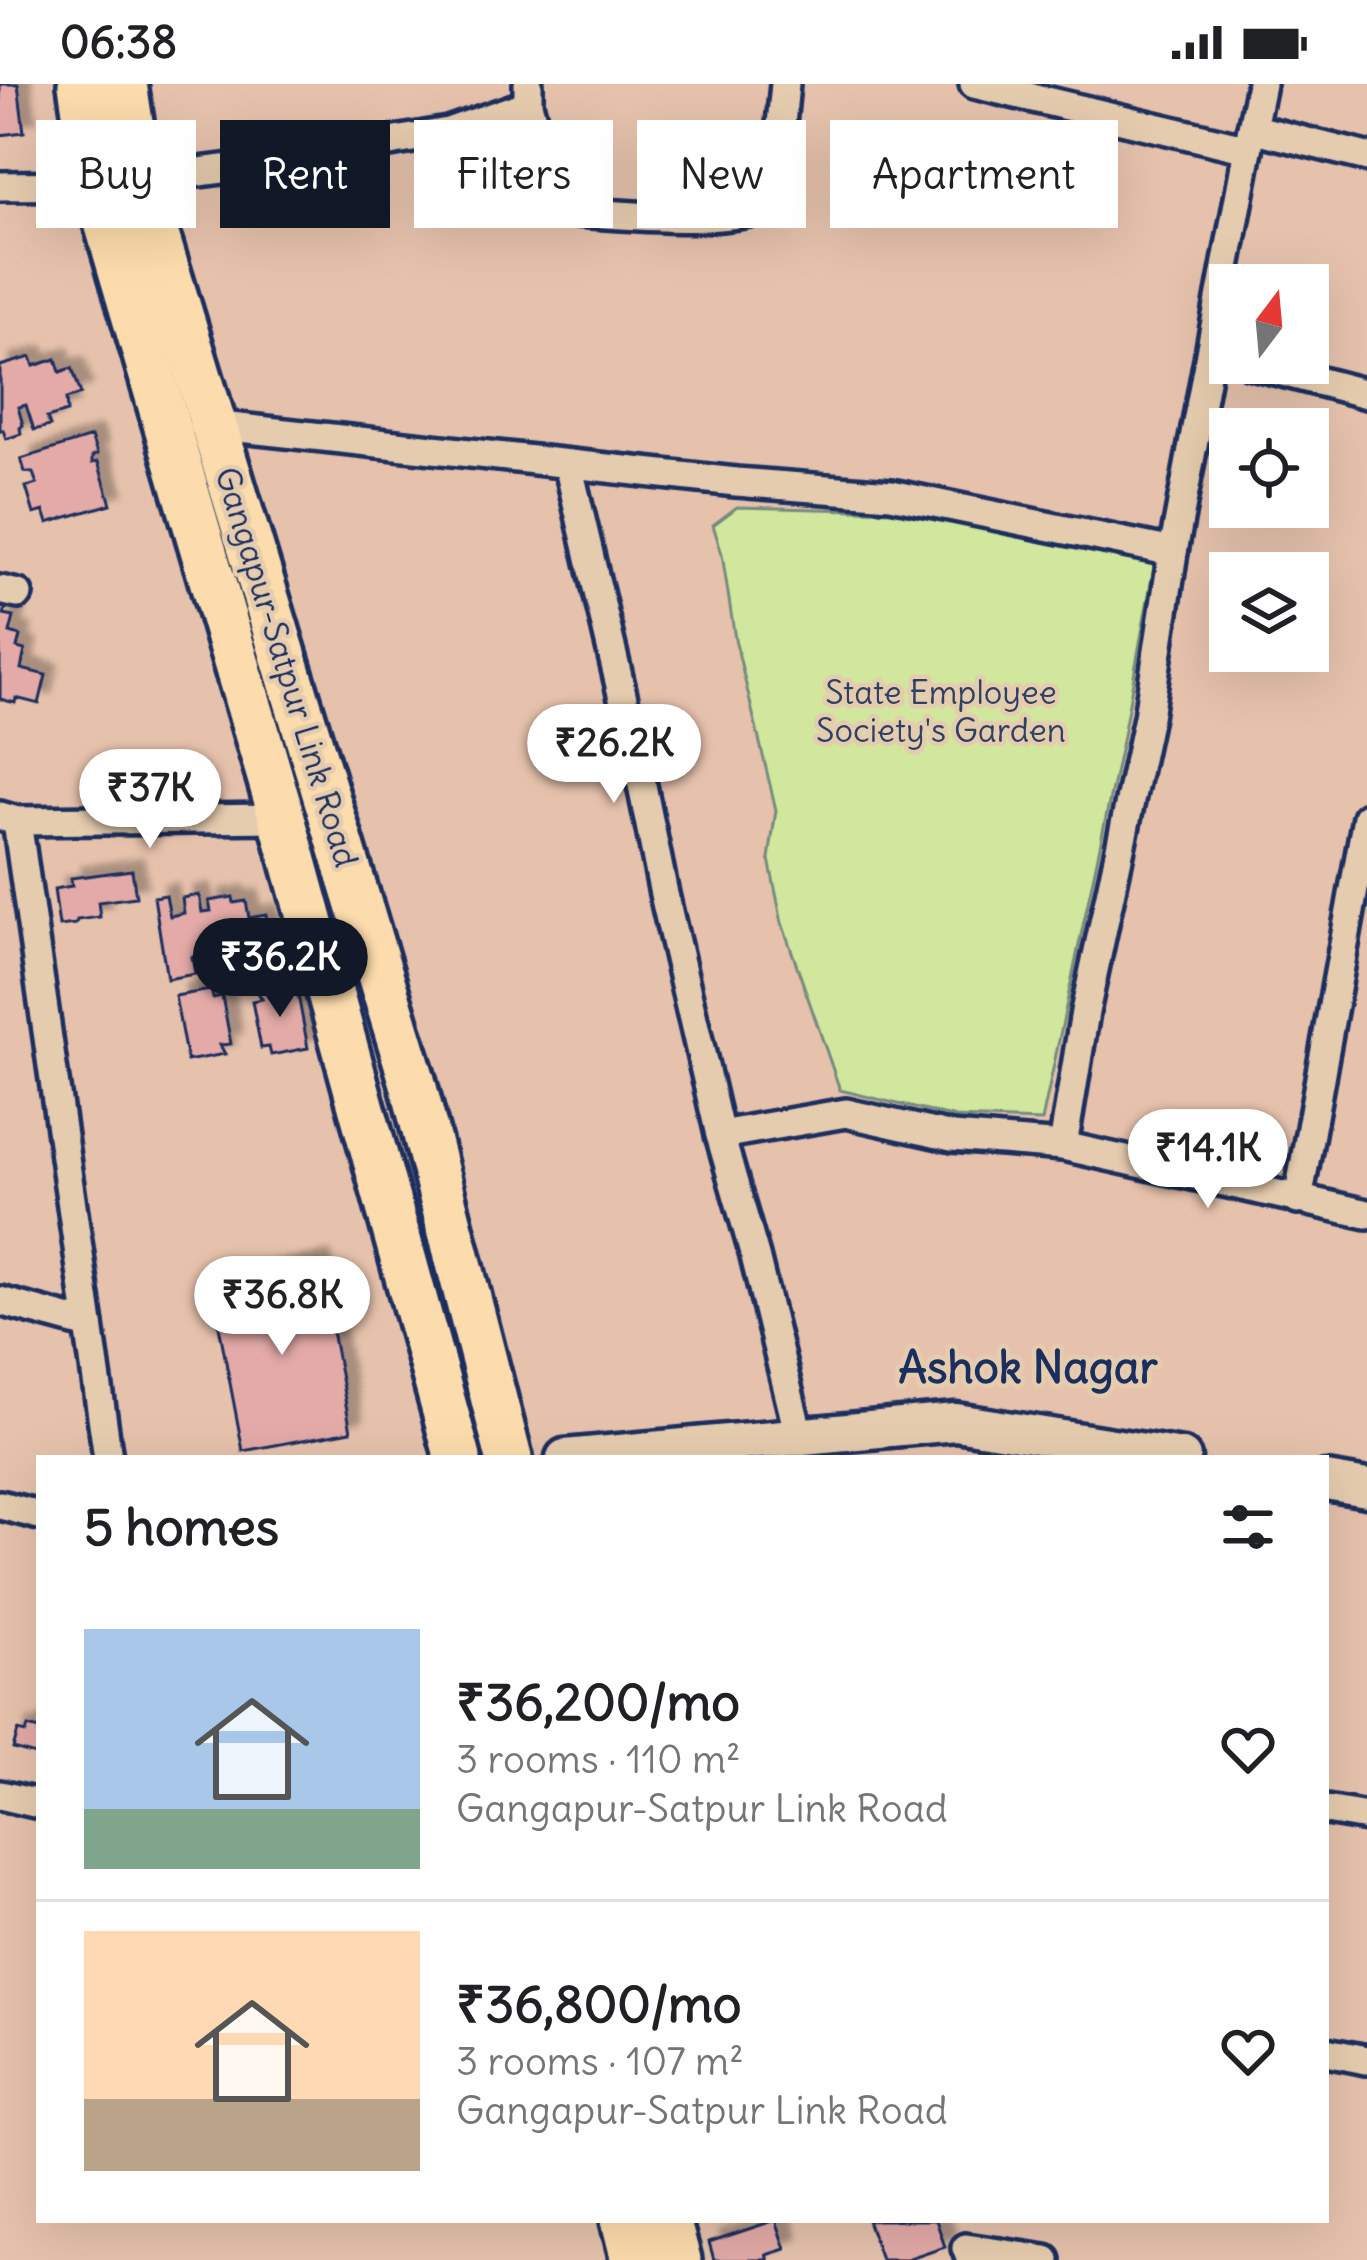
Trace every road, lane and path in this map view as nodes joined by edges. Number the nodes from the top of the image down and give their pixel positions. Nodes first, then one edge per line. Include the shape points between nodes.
1 (81, 84) edge
2 (124, 84) edge
3 (785, 84) edge
4 (974, 84) edge
5 (1261, 84) edge
6 (528, 94) edge
7 (94, 120) edge
8 (121, 120) edge
9 (1250, 138) junction
10 (1367, 157) edge
11 (196, 172) edge
12 (36, 185) edge
13 (0, 186) edge
14 (131, 228) edge
15 (1233, 264) edge
16 (1213, 384) edge
17 (1329, 384) edge
18 (1367, 394) edge
19 (191, 424) junction
20 (568, 464) junction
21 (1173, 552) junction
22 (1367, 817) edge
23 (282, 818) junction
24 (9, 819) edge
25 (720, 1135) junction
26 (1063, 1145) junction
27 (1298, 1200) junction
28 (1367, 1214) edge
29 (0, 1301) edge
30 (89, 1325) junction
31 (799, 1436) junction
32 (866, 1444) edge
33 (108, 1455) edge
34 (457, 1455) edge
35 (507, 1455) edge
36 (597, 1455) edge
37 (1163, 1455) edge
38 (1329, 1481) edge
39 (1367, 1487) edge
40 (0, 1505) edge
41 (36, 1514) edge
42 (0, 1795) edge
43 (36, 1803) edge
44 (1329, 1811) edge
45 (1367, 1817) edge
46 (1329, 2053) edge
47 (1367, 2060) edge
48 (625, 2223) edge
49 (669, 2223) edge
50 (634, 2260) edge
51 (677, 2260) edge
52 (970, 2260) edge
53 (1046, 2260) edge

1 - 7 main road, Gangapur-Satpur Link Road
2 - 8 main road, Gangapur-Satpur Link Road
3 - 6 street via 773,205 721,217 559,211
4 - 9 street
5 - 9 street
6 - 11 street via 448,132
9 - 10 street
9 - 15 street
12 - 13 street
14 - 19 main road, Gangapur-Satpur Link Road
16 - 21 street
17 - 18 street
19 - 20 street
19 - 23 main road, Gangapur-Satpur Link Road
19 - 35 main road, Gangapur-Satpur Link Road via 412,1080
20 - 21 street via 891,494
20 - 25 street
21 - 26 street
22 - 27 street
23 - 24 street
23 - 34 main road, Gangapur-Satpur Link Road
24 - 30 street
25 - 26 street via 846,1113 952,1137
25 - 31 street
26 - 27 street
27 - 28 street
29 - 30 street
30 - 33 street
31 - 32 street
31 - 36 street
32 - 37 street via 956,1422
38 - 39 street
40 - 41 street
42 - 43 street
44 - 45 street
46 - 47 street
48 - 50 main road
49 - 51 main road
52 - 53 street via 966,2248

